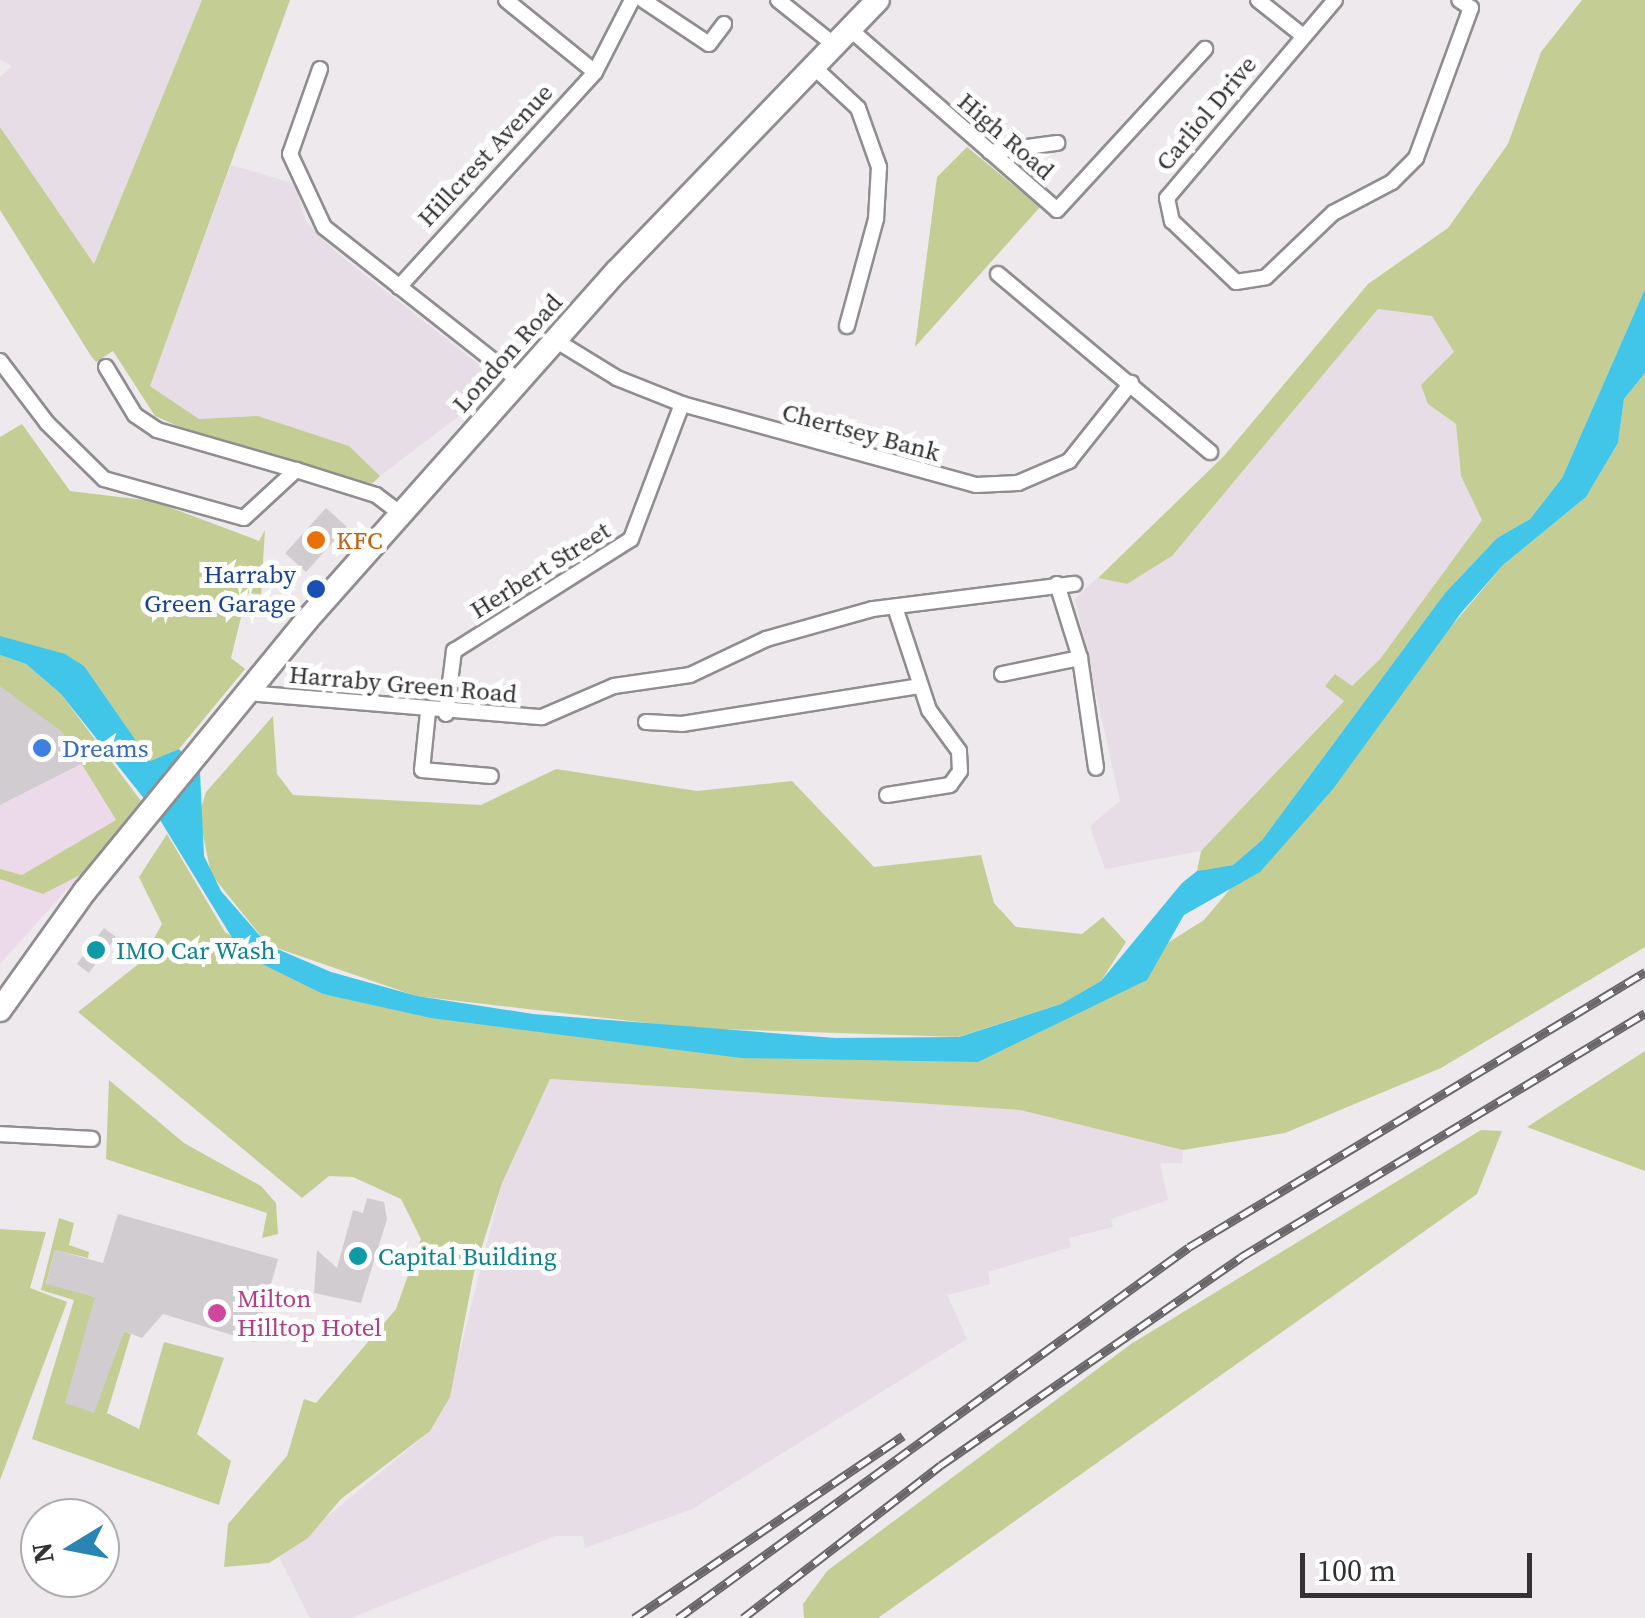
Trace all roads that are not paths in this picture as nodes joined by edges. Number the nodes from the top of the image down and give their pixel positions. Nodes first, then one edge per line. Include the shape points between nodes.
1 (506, 0) edge
2 (632, 0) edge
3 (642, 0) edge
4 (778, 0) edge
5 (878, 0) edge
6 (1258, 0) edge
7 (1334, 0) edge
8 (1470, 3) edge
9 (724, 24) dead end
10 (1302, 35) junction
11 (844, 39) junction
12 (1205, 49) dead end
13 (320, 69) dead end
14 (817, 70) junction
15 (595, 72) junction
16 (1056, 144) dead end
17 (990, 152) junction
18 (998, 274) dead end
19 (399, 287) junction
20 (847, 326) dead end
21 (556, 340) junction
22 (0, 361) edge
23 (106, 367) dead end
24 (518, 380) junction
25 (1130, 383) junction
26 (682, 404) junction
27 (1210, 452) dead end
28 (296, 470) junction
29 (400, 513) junction
30 (1057, 584) junction
31 (1074, 584) dead end
32 (896, 607) junction
33 (1080, 658) junction
34 (1002, 674) dead end
35 (919, 686) junction
36 (247, 692) junction
37 (428, 712) junction
38 (446, 714) junction
39 (646, 722) dead end
40 (1096, 768) dead end
41 (492, 776) dead end
42 (887, 795) dead end
43 (0, 1010) edge
44 (0, 1134) edge
45 (92, 1139) dead end

1 - 15 street
2 - 15 street, Hillcrest Avenue via 604,43
3 - 9 street via 709,44
4 - 11 street, High Road
5 - 11 main road, London Road
6 - 10 street
7 - 10 street, Carliol Drive
8 - 10 street, Carliol Drive via 1416,158 1392,182 1333,212 1266,277 1236,282 1172,222 1166,198
11 - 14 main road, London Road
11 - 17 street, High Road
12 - 17 street, High Road via 1058,210
13 - 19 street via 290,154 324,227
14 - 20 street via 858,108 878,167 876,219
14 - 21 main road, London Road
15 - 19 street, Hillcrest Avenue
16 - 17 street
18 - 25 street
19 - 24 street
21 - 24 main road, London Road
21 - 26 street, Chertsey Bank via 616,378
22 - 28 street via 47,423 104,480 244,518
23 - 28 street via 135,415 158,430
24 - 29 main road, London Road
25 - 26 street, Chertsey Bank via 1069,461 993,485
25 - 27 street
26 - 38 street, Herbert Street via 631,539 454,651
28 - 29 street via 376,495
29 - 36 main road, London Road
30 - 31 street, Harraby Green Road
30 - 32 street, Harraby Green Road
30 - 33 street
32 - 35 street
32 - 38 street, Harraby Green Road via 781,634 690,675 614,686 542,718
33 - 34 street
33 - 40 street
35 - 39 street via 682,724
35 - 42 street via 959,751 960,771 950,784
36 - 37 street, Harraby Green Road
36 - 43 main road, London Road
37 - 38 street, Harraby Green Road
37 - 41 street via 422,770
44 - 45 street

